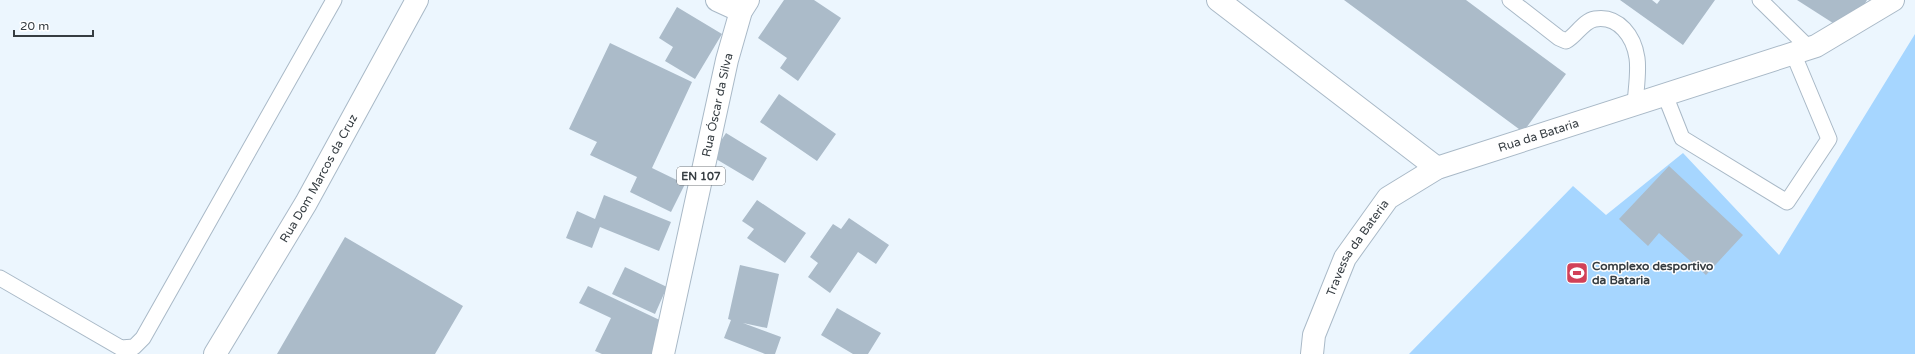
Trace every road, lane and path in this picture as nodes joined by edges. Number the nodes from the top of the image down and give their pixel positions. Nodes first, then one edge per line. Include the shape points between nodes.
1 (334, 0) edge
2 (417, 0) edge
3 (717, 0) edge
4 (1218, 0) edge
5 (1510, 0) edge
6 (1760, 0) edge
7 (1893, 0) edge
8 (744, 6) edge
9 (1801, 51) junction
10 (1665, 94) junction
11 (1635, 104) junction
12 (1438, 168) junction
13 (0, 278) edge
14 (215, 354) edge
15 (663, 354) edge
16 (1312, 354) edge

1 - 13 lane via 143,338 134,347 121,348
2 - 14 street, Rua Dom Marcos da Cruz via 306,203
3 - 8 street
4 - 12 street
5 - 11 lane via 1566,41 1594,19 1609,19 1623,27 1632,42 1637,58
6 - 9 lane
7 - 9 street, Rua da Bataria
8 - 15 street, Rua Óscar da Silva / EN 107 via 727,60
9 - 10 street, Rua da Bataria
9 - 10 lane via 1829,139 1787,202 1682,138
10 - 11 street, Rua da Bataria
11 - 12 street, Rua da Bataria
12 - 16 street, Travessa da Bateria via 1388,198 1346,258 1314,335

